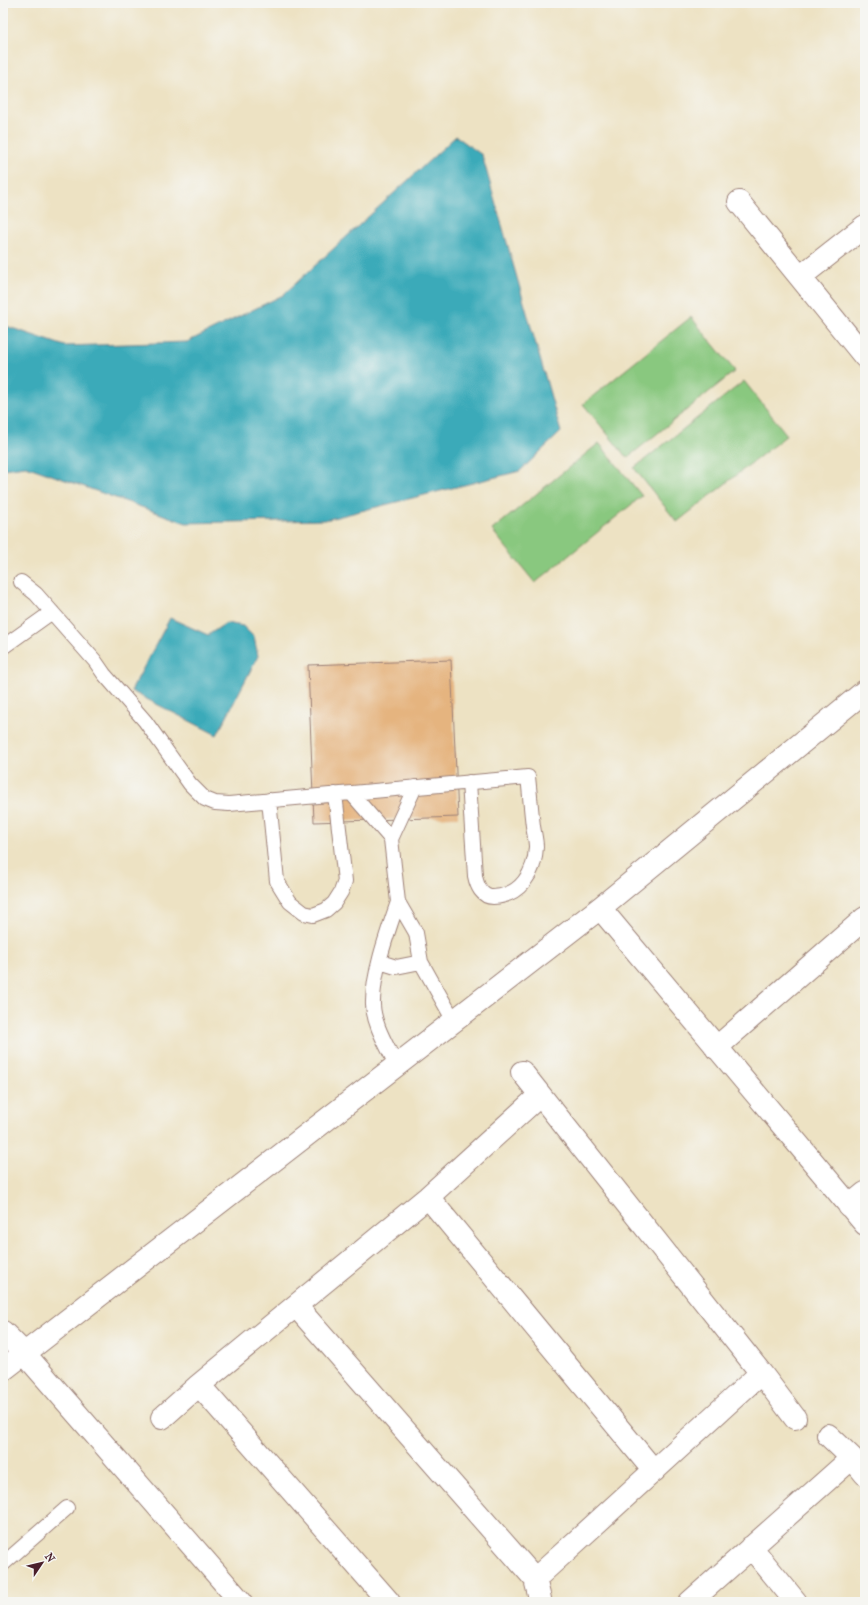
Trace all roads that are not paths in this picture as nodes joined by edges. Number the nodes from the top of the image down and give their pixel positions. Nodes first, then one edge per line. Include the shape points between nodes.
1 (739, 202) dead end
2 (865, 226) edge
3 (800, 277) junction
4 (865, 358) edge
5 (21, 582) dead end
6 (52, 612) junction
7 (3, 647) edge
8 (865, 691) edge
9 (469, 782) junction
10 (415, 787) junction
11 (351, 793) junction
12 (335, 794) junction
13 (269, 800) junction
14 (391, 839) junction
15 (398, 902) junction
16 (600, 908) junction
17 (865, 918) edge
18 (380, 962) junction
19 (421, 962) junction
20 (454, 1021) junction
21 (716, 1048) junction
22 (396, 1065) junction
23 (522, 1072) dead end
24 (540, 1096) junction
25 (428, 1197) junction
26 (857, 1199) edge
27 (865, 1224) edge
28 (296, 1306) junction
29 (3, 1332) edge
30 (24, 1353) junction
31 (3, 1370) edge
32 (761, 1373) junction
33 (199, 1386) junction
34 (162, 1418) dead end
35 (795, 1418) dead end
36 (828, 1435) dead end
37 (859, 1466) edge
38 (654, 1471) junction
39 (68, 1508) dead end
40 (751, 1547) junction
41 (3, 1564) edge
42 (542, 1596) edge
43 (241, 1602) edge
44 (389, 1602) edge
45 (690, 1602) edge
46 (796, 1602) edge

1 - 3 street
2 - 3 street
3 - 4 street
5 - 6 lane
6 - 7 lane
6 - 13 lane via 145,721 190,784 205,799 229,804
8 - 16 street
9 - 9 lane via 476,884 490,897 501,897 515,891 527,879 532,868 536,848 528,778
9 - 10 lane
10 - 11 lane
10 - 14 lane
11 - 12 lane
11 - 14 lane
12 - 13 lane
12 - 13 lane via 346,881 334,903 326,910 313,915 290,902 277,881
14 - 15 lane
15 - 18 lane via 386,935
15 - 19 lane via 416,933
16 - 20 street
16 - 21 street
17 - 21 street
18 - 19 lane via 396,967
18 - 22 lane via 374,985 373,1006 379,1029
19 - 20 lane
20 - 22 street
21 - 26 street
22 - 30 street
23 - 24 street
24 - 25 street
24 - 32 street
25 - 28 street
25 - 38 street
26 - 27 street
28 - 33 street
28 - 42 street
29 - 30 street
30 - 31 street
30 - 43 street
32 - 35 street
32 - 38 street
33 - 34 street
33 - 44 street
36 - 37 street
37 - 40 street
38 - 42 street
39 - 41 lane
40 - 45 street
40 - 46 street

